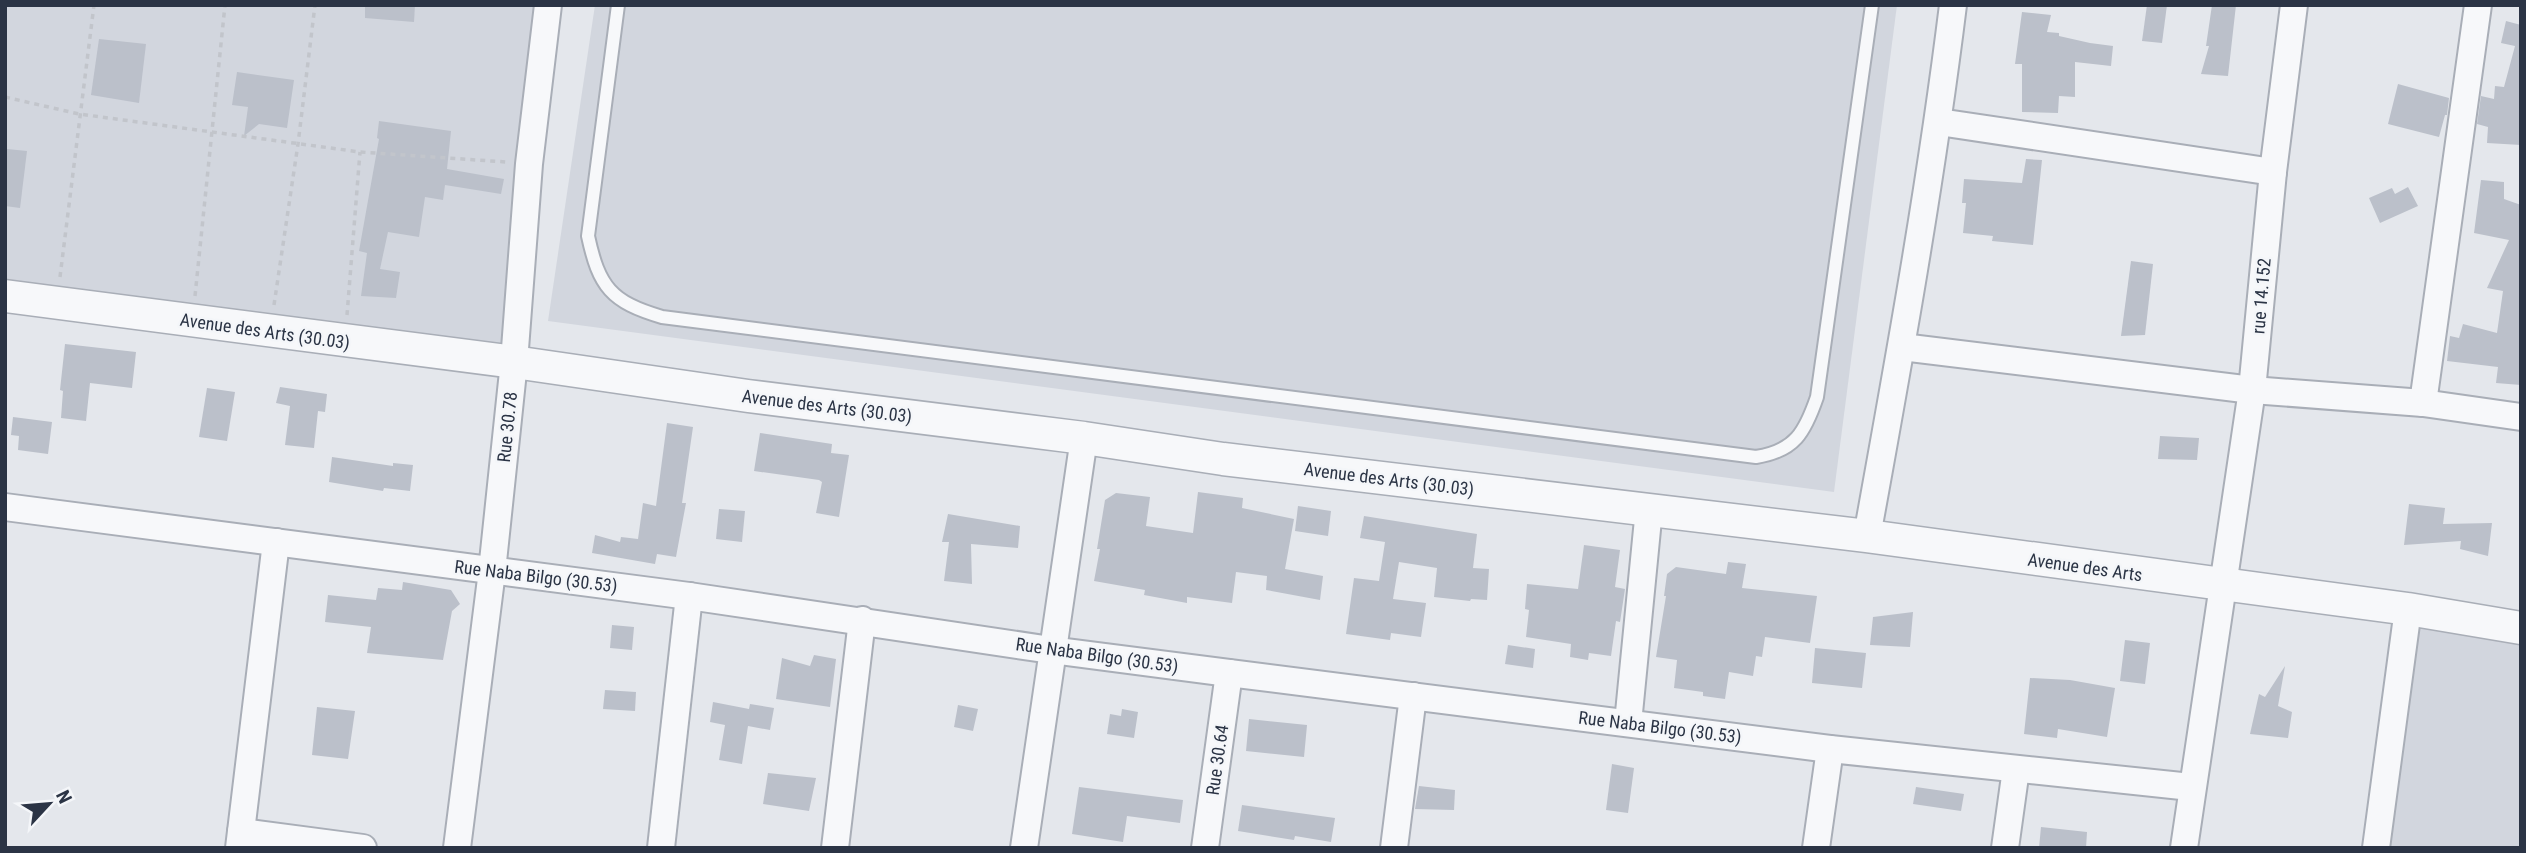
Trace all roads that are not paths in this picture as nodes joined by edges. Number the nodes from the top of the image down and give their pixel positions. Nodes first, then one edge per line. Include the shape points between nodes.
1 (548, 5) edge
2 (618, 5) edge
3 (1872, 5) edge
4 (1953, 5) edge
5 (2294, 5) edge
6 (2478, 5) edge
7 (1939, 122) junction
8 (2273, 172) junction
9 (5, 296) edge
10 (1902, 347) junction
11 (514, 362) junction
12 (2252, 390) junction
13 (2423, 403) junction
14 (2521, 417) edge
15 (1084, 438) junction
16 (5, 507) edge
17 (1649, 509) junction
18 (1867, 536) junction
19 (276, 542) junction
20 (492, 570) junction
21 (2222, 586) junction
22 (689, 596) junction
23 (2408, 609) junction
24 (862, 620) junction
25 (2521, 628) edge
26 (1051, 650) junction
27 (1228, 673) junction
28 (1413, 696) junction
29 (1628, 723) junction
30 (1830, 749) junction
31 (2016, 769) junction
32 (2192, 787) junction
33 (240, 840) edge
34 (363, 848) edge
35 (457, 848) edge
36 (661, 848) edge
37 (835, 848) edge
38 (1024, 848) edge
39 (1205, 848) edge
40 (1394, 848) edge
41 (1816, 848) edge
42 (2005, 848) edge
43 (2184, 848) edge
44 (2376, 848) edge

1 - 11 street, Rue 30.78 via 529,164
2 - 3 lane via 588,236 594,265 610,292 634,309 662,317 1756,457 1777,454 1793,442 1809,421 1817,397
4 - 7 street
5 - 8 street, rue 14.152
6 - 13 street
7 - 8 street
7 - 10 street
8 - 12 street, rue 14.152
9 - 11 street, Avenue des Arts (30.03)
10 - 12 street
10 - 18 street
11 - 15 street, Avenue des Arts (30.03)
11 - 20 street, Rue 30.78
12 - 13 street
12 - 21 street, rue 14.152
13 - 14 street
15 - 17 street, Avenue des Arts (30.03) via 1223,459
15 - 26 street
16 - 19 street, Rue Naba Bilgo (30.53)
17 - 18 street, Avenue des Arts
17 - 29 street
18 - 21 street, Avenue des Arts
19 - 20 street, Rue Naba Bilgo (30.53)
19 - 33 street
20 - 22 street, Rue Naba Bilgo (30.53)
20 - 35 street, Rue 30.78
21 - 23 street, Avenue des Arts
21 - 32 street, rue 14.152
22 - 24 street, Rue Naba Bilgo (30.53)
22 - 36 street
23 - 25 street, Avenue des Arts
23 - 44 street
24 - 26 street, Rue Naba Bilgo (30.53)
24 - 37 street
26 - 27 street, Rue Naba Bilgo (30.53)
26 - 38 street
27 - 28 street, Rue Naba Bilgo (30.53)
27 - 39 street, Rue 30.64
28 - 29 street, Rue Naba Bilgo (30.53)
28 - 40 street
29 - 30 street, Rue Naba Bilgo (30.53)
30 - 31 street, Rue Naba Bilgo (30.53)
30 - 41 street
31 - 32 street, Rue Naba Bilgo (30.53)
31 - 42 street
32 - 43 street, rue 14.152
33 - 34 street

